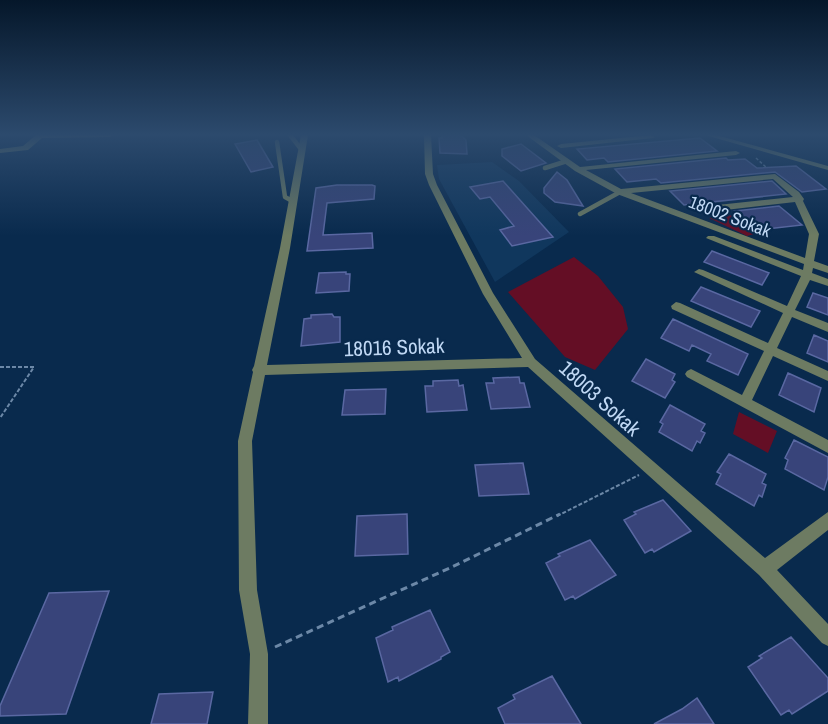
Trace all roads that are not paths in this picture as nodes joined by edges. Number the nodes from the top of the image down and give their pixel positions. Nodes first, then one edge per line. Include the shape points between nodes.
1 (281, 169) edge
2 (298, 169) edge
3 (429, 169) edge
4 (578, 169) edge
5 (620, 192) junction
6 (800, 199) junction
7 (294, 202) junction
8 (708, 209) dead end
9 (580, 214) dead end
10 (711, 238) dead end
11 (809, 269) junction
12 (828, 270) edge
13 (699, 272) dead end
14 (828, 283) edge
15 (676, 306) dead end
16 (788, 312) junction
17 (828, 328) edge
18 (770, 348) junction
19 (531, 362) junction
20 (258, 370) junction
21 (691, 374) dead end
22 (828, 376) edge
23 (744, 403) junction
24 (828, 447) edge
25 (828, 520) edge
26 (765, 569) junction
27 (828, 637) edge
28 (258, 724) edge

1 - 7 lane via 285,197
2 - 7 street
3 - 19 street, 18003 Sokak via 432,185 488,294
4 - 5 street, 18002 Sokak
5 - 6 street via 775,176
5 - 9 lane
5 - 11 street, 18002 Sokak
6 - 8 street
6 - 11 street via 814,234
7 - 20 street
10 - 11 street
11 - 12 street, 18002 Sokak
11 - 14 street
11 - 16 street
13 - 16 street
15 - 18 street
16 - 17 street
16 - 18 street
18 - 22 street
18 - 23 street
19 - 20 street, 18016 Sokak
19 - 26 street, 18003 Sokak
20 - 28 street via 244,441 248,590 259,654
21 - 23 street
23 - 24 street
25 - 26 street
26 - 27 street, 18003 Sokak

